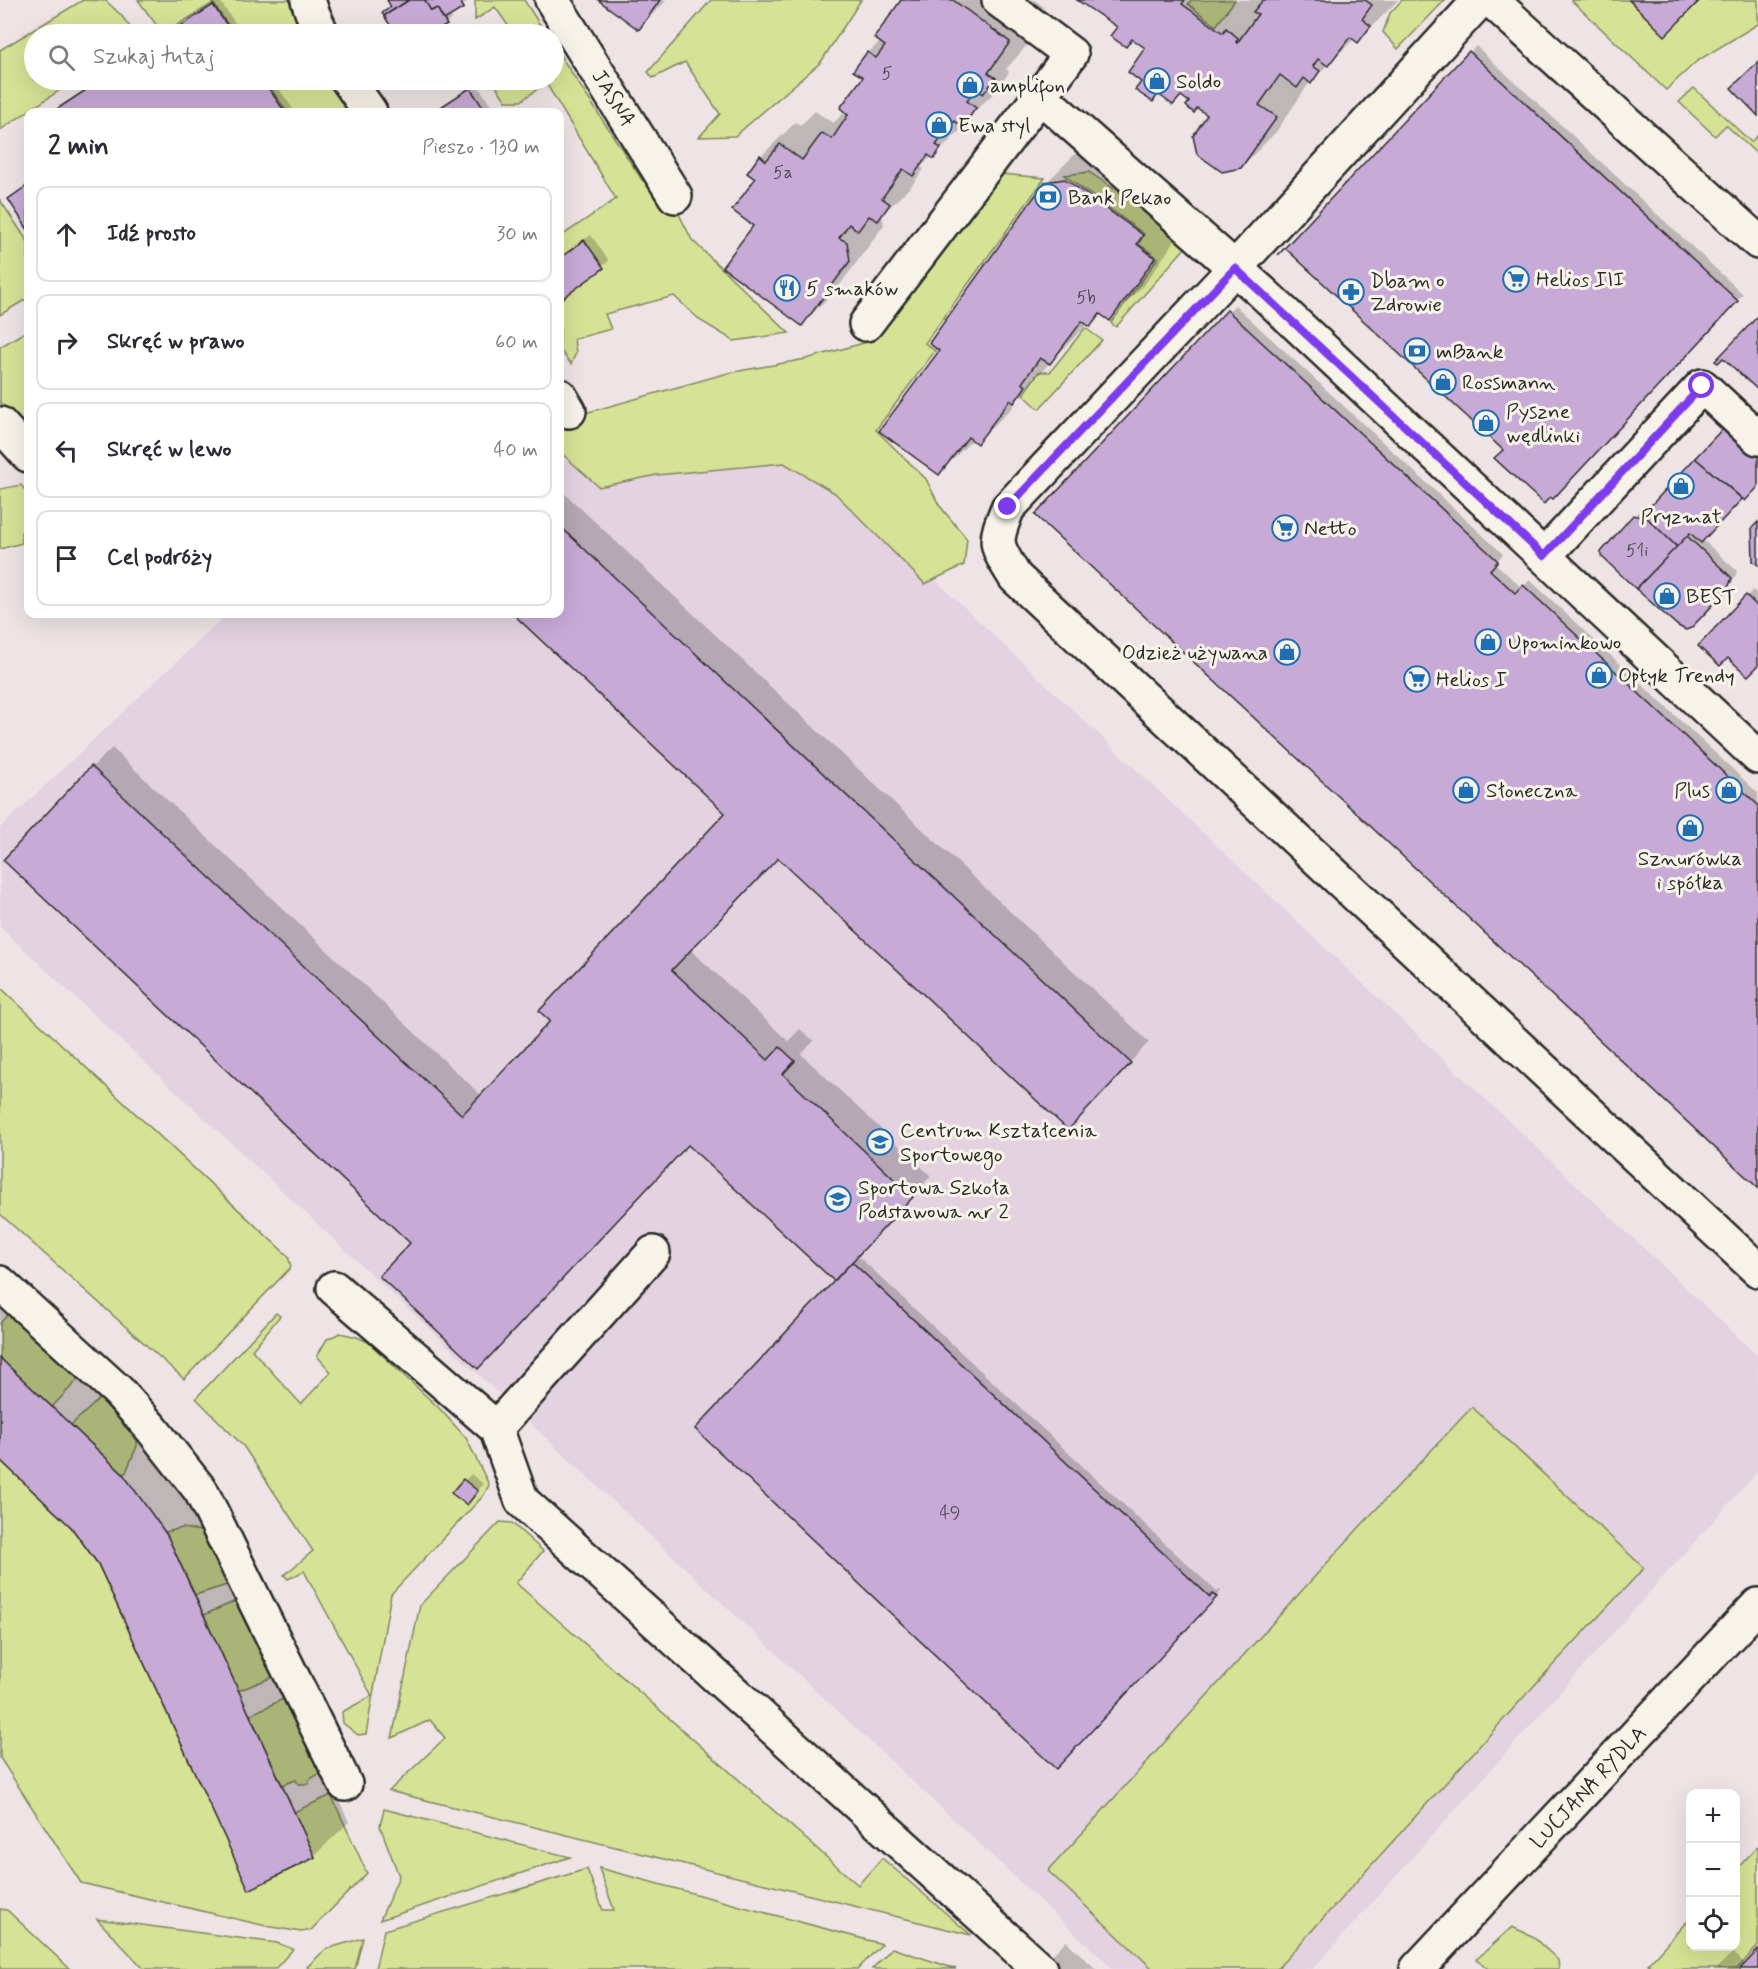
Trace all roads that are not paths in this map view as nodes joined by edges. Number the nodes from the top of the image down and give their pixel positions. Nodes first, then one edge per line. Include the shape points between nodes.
1 (308, 0) edge
2 (552, 0) edge
3 (999, 0) edge
4 (1480, 0) edge
5 (1491, 0) edge
6 (317, 24) edge
7 (355, 90) edge
8 (1040, 96) junction
9 (367, 108) edge
10 (675, 196) dead end
11 (1758, 242) edge
12 (1235, 268) junction
13 (866, 324) dead end
14 (0, 424) edge
15 (1758, 438) edge
16 (24, 451) edge
17 (1544, 556) junction
18 (1758, 757) edge
19 (654, 1253) dead end
20 (1758, 1270) edge
21 (0, 1283) edge
22 (334, 1288) dead end
23 (496, 1428) junction
24 (1758, 1605) edge
25 (345, 1784) dead end
26 (1040, 1969) edge
27 (1417, 1969) edge

1 - 6 street
2 - 10 street, JASNA
3 - 8 street via 1071,54
4 - 12 street
5 - 11 street
7 - 9 street
8 - 12 street
8 - 13 street
12 - 17 street
12 - 20 street via 1008,507 998,532 999,550 1015,577
14 - 16 street
15 - 17 street via 1702,386
17 - 18 street
19 - 23 street
21 - 25 street via 118,1391 201,1491
22 - 23 street
23 - 26 street via 522,1501
24 - 27 street, LUCJANA RYDLA

